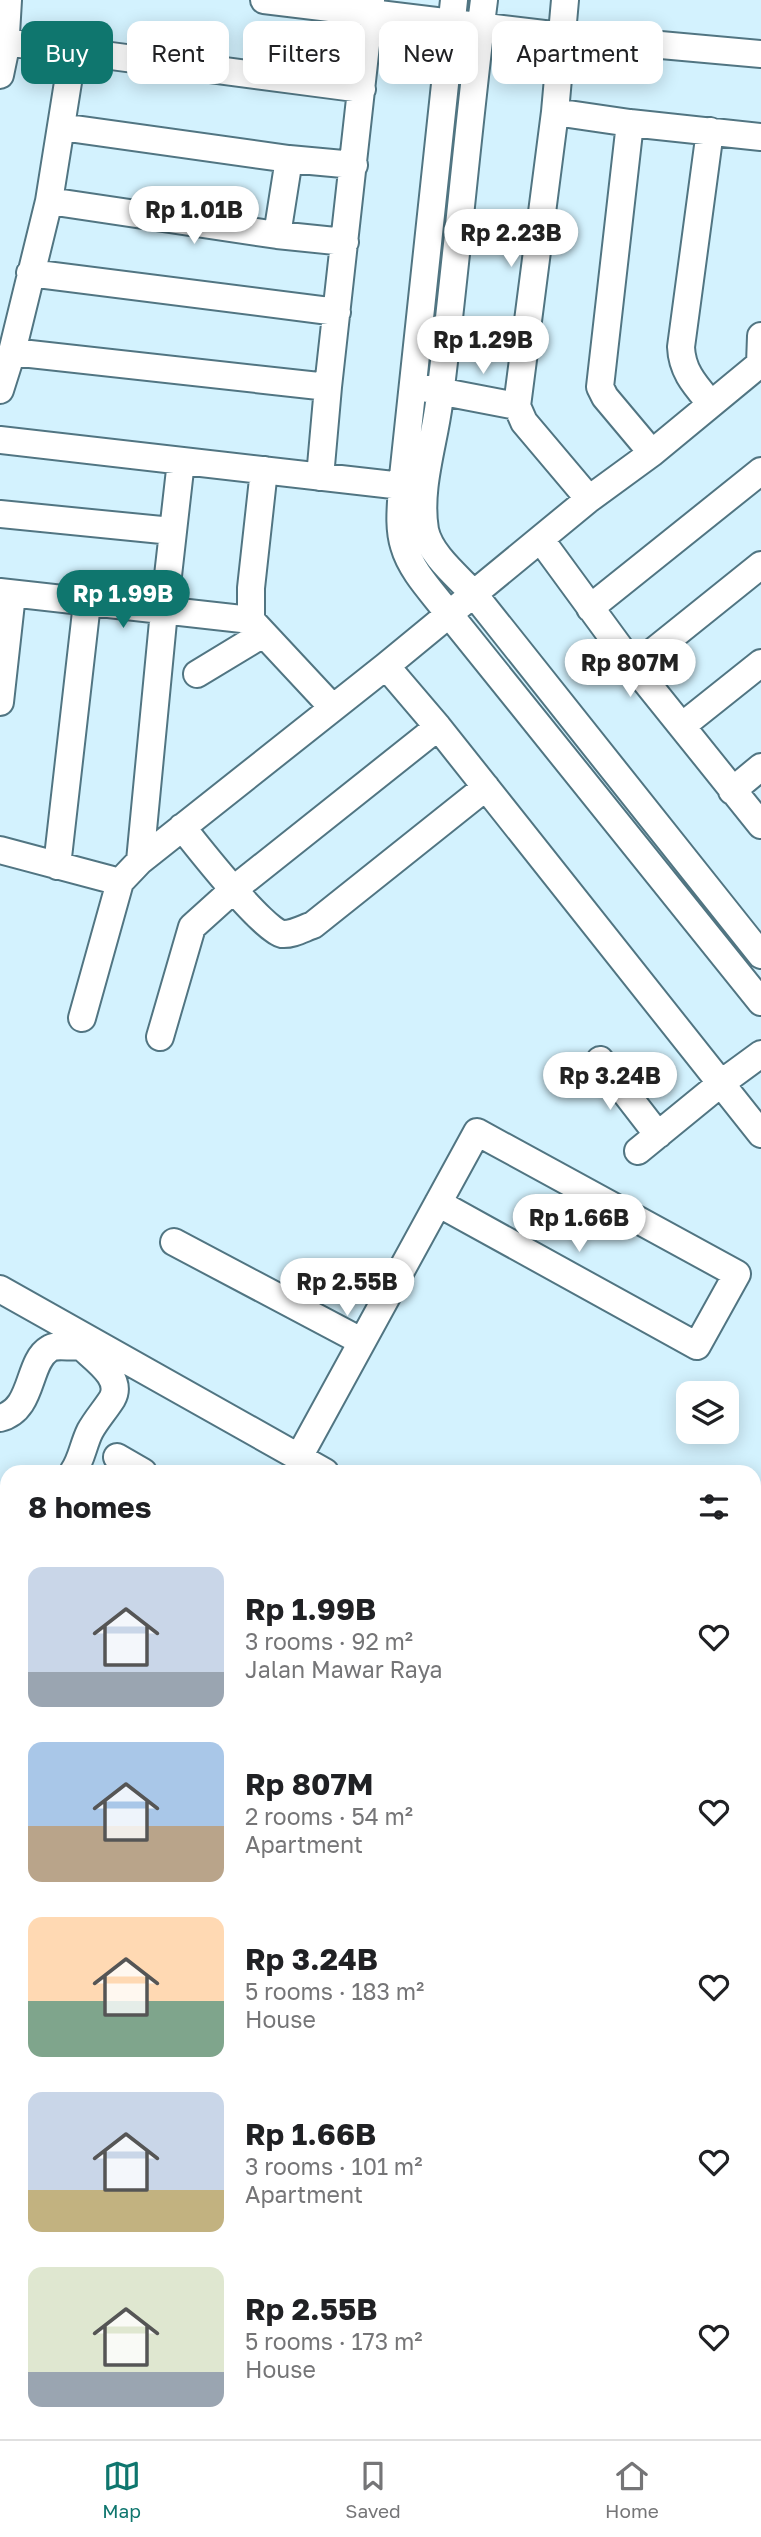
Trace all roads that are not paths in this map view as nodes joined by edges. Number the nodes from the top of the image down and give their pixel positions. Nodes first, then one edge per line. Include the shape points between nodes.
1 (8, 0) edge
2 (264, 0) edge
3 (484, 0) edge
4 (565, 0) edge
5 (313, 3) edge
6 (371, 6) edge
7 (453, 11) edge
8 (563, 21) edge
9 (480, 26) junction
10 (492, 27) edge
11 (5, 42) junction
12 (21, 44) edge
13 (663, 45) edge
14 (761, 54) edge
15 (113, 56) edge
16 (0, 75) edge
17 (68, 84) edge
18 (557, 84) edge
19 (362, 89) junction
20 (555, 112) junction
21 (630, 123) junction
22 (61, 127) junction
23 (710, 131) junction
24 (761, 137) edge
25 (289, 159) junction
26 (354, 165) junction
27 (49, 201) junction
28 (277, 235) junction
29 (345, 242) junction
30 (30, 273) junction
31 (337, 312) junction
32 (761, 336) edge
33 (12, 352) junction
34 (760, 364) edge
35 (412, 386) junction
36 (328, 387) junction
37 (0, 390) edge
38 (440, 392) junction
39 (711, 404) junction
40 (517, 406) junction
41 (0, 440) edge
42 (652, 453) junction
43 (181, 461) junction
44 (264, 470) junction
45 (761, 471) edge
46 (320, 477) junction
47 (402, 486) junction
48 (589, 499) junction
49 (0, 514) edge
50 (172, 531) junction
51 (541, 540) junction
52 (761, 565) edge
53 (6, 593) edge
54 (473, 593) junction
55 (87, 603) junction
56 (590, 608) junction
57 (164, 611) junction
58 (449, 614) junction
59 (257, 627) junction
60 (761, 663) edge
61 (386, 666) junction
62 (634, 667) junction
63 (197, 674) dead end
64 (0, 702) edge
65 (333, 708) junction
66 (682, 726) junction
67 (439, 727) junction
68 (761, 767) edge
69 (486, 787) junction
70 (732, 791) junction
71 (761, 825) edge
72 (182, 827) junction
73 (0, 850) edge
74 (140, 861) junction
75 (57, 866) junction
76 (120, 882) junction
77 (233, 890) junction
78 (761, 955) edge
79 (761, 1002) edge
80 (82, 1018) dead end
81 (160, 1037) dead end
82 (761, 1054) edge
83 (600, 1060) dead end
84 (720, 1084) junction
85 (761, 1134) edge
86 (439, 1203) junction
87 (174, 1242) dead end
88 (0, 1289) edge
89 (82, 1341) junction
90 (362, 1341) junction
91 (0, 1418) edge
92 (117, 1457) dead end
93 (299, 1457) junction
94 (77, 1465) edge
95 (131, 1465) edge
96 (313, 1465) edge

1 - 11 street
2 - 5 street
3 - 9 street
4 - 8 street
5 - 6 street
6 - 7 street
6 - 19 street
7 - 9 street
7 - 35 street
9 - 10 street
9 - 38 street
11 - 12 street
11 - 16 street
13 - 14 street
15 - 19 street
17 - 22 street
18 - 20 street
19 - 26 street
20 - 21 street
20 - 40 street
21 - 23 street
21 - 42 street via 600,387
22 - 25 street
22 - 27 street
23 - 24 street
23 - 39 street via 681,347 684,368
25 - 26 street
25 - 28 street
26 - 29 street
27 - 28 street
27 - 30 street
28 - 29 street
29 - 31 street
30 - 31 street
30 - 33 street
31 - 36 street
32 - 34 street
33 - 36 street
33 - 37 street
34 - 39 street
35 - 38 street
35 - 47 street
36 - 46 street
38 - 40 street
38 - 54 street via 425,486 426,532 433,550
39 - 42 street
40 - 48 street via 524,422
41 - 43 street
42 - 48 street
43 - 44 street
43 - 50 street
44 - 46 street
44 - 59 street via 251,588
45 - 56 street
46 - 47 street
47 - 58 street via 404,546 415,569
48 - 51 street
49 - 50 street
50 - 57 street
51 - 54 street
51 - 56 street
52 - 62 street
53 - 55 street
53 - 64 street
54 - 58 street
54 - 78 street
55 - 57 street
55 - 75 street
56 - 62 street
57 - 59 street
57 - 74 street
58 - 61 street
58 - 79 street
59 - 63 street
59 - 65 street
60 - 66 street
61 - 65 street
61 - 67 street
62 - 66 street
65 - 72 street
66 - 70 street
67 - 69 street
67 - 77 street
68 - 70 street
69 - 77 street via 313,925 289,934 277,932
69 - 84 street
70 - 71 street
72 - 74 street
72 - 77 street
73 - 75 street
74 - 76 street
75 - 76 street
76 - 80 street
77 - 81 street via 192,927
82 - 84 street
83 - 84 street via 648,1143
84 - 85 street
86 - 86 street via 477,1132 737,1274 697,1346
86 - 90 street
87 - 90 street
88 - 89 street
89 - 91 street via 51,1347 43,1354 24,1398 8,1416
89 - 93 street
89 - 94 street via 110,1374 115,1387 114,1396 90,1430
90 - 93 street
92 - 95 street
93 - 96 street

